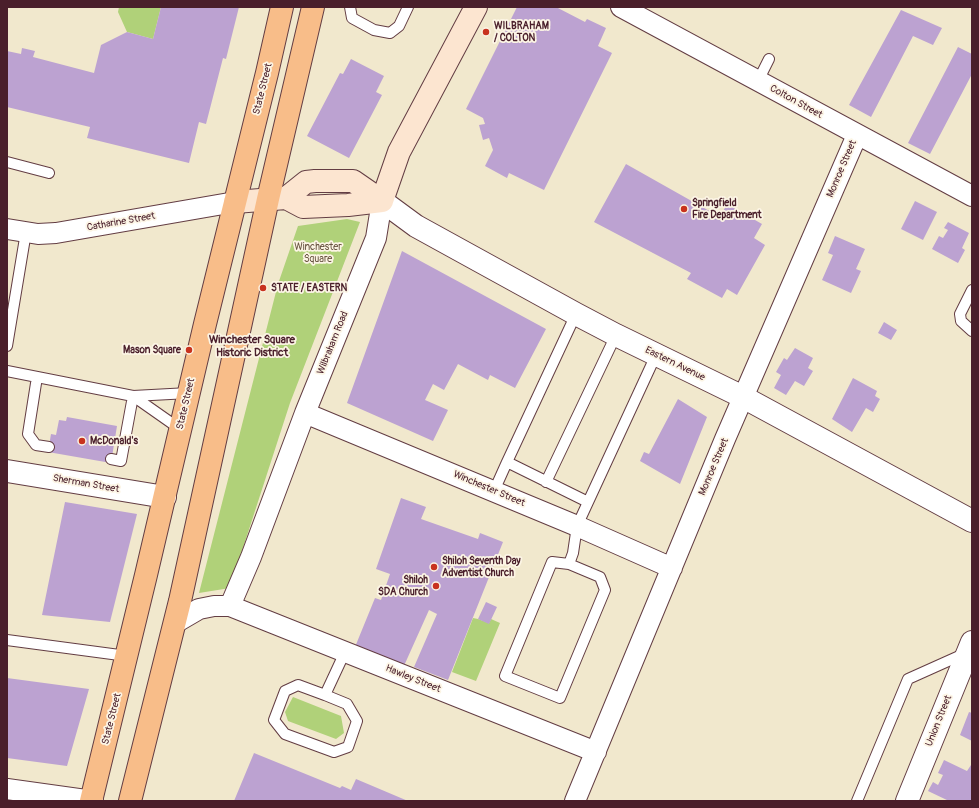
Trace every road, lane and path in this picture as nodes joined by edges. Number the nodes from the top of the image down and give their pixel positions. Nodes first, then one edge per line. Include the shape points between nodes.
1 (282, 7) edge
2 (313, 7) edge
3 (350, 7) edge
4 (408, 7) edge
5 (476, 7) edge
6 (621, 7) edge
7 (769, 59) dead end
8 (758, 81) junction
9 (857, 135) junction
10 (7, 162) edge
11 (49, 173) dead end
12 (972, 196) edge
13 (277, 198) junction
14 (382, 201) junction
15 (235, 202) junction
16 (17, 231) edge
17 (972, 290) edge
18 (576, 314) junction
19 (972, 331) edge
20 (616, 335) junction
21 (7, 346) edge
22 (656, 355) junction
23 (7, 371) edge
24 (37, 377) junction
25 (189, 393) junction
26 (133, 396) junction
27 (743, 397) junction
28 (305, 413) junction
29 (180, 429) junction
30 (49, 447) dead end
31 (112, 459) dead end
32 (507, 462) junction
33 (7, 471) edge
34 (546, 482) junction
35 (494, 491) junction
36 (165, 497) junction
37 (588, 502) junction
38 (972, 521) edge
39 (577, 526) junction
40 (568, 564) junction
41 (672, 568) junction
42 (230, 606) junction
43 (175, 623) junction
44 (7, 640) edge
45 (970, 647) edge
46 (345, 652) junction
47 (127, 656) junction
48 (325, 695) junction
49 (596, 752) junction
50 (7, 789) edge
51 (92, 801) edge
52 (130, 801) edge
53 (576, 801) edge
54 (857, 801) edge
55 (907, 801) edge

1 - 15 main road, State Street
2 - 13 main road
3 - 4 lane via 352,18 374,30 390,33 399,26
5 - 14 main road, Wilbraham Road via 399,152
6 - 8 street, Colton Street
7 - 8 lane
8 - 9 street, Colton Street
9 - 12 street, Colton Street
9 - 27 street, Monroe Street
10 - 11 lane
13 - 14 main road, Eastern Avenue via 306,182 353,181
13 - 15 main road
13 - 43 main road via 226,396
14 - 18 street, Eastern Avenue via 416,226
14 - 28 street, Wilbraham Road via 376,238
15 - 16 street, Catharine Street via 56,233
15 - 25 main road, State Street
16 - 21 lane
17 - 19 lane via 960,314 961,321
18 - 20 street, Eastern Avenue
18 - 32 lane
20 - 22 street, Eastern Avenue
20 - 34 lane
22 - 27 street, Eastern Avenue
22 - 37 lane
23 - 24 lane
24 - 26 lane
24 - 30 lane via 28,434 36,445
25 - 26 lane
25 - 29 main road, State Street
26 - 29 lane
26 - 31 lane via 120,461
27 - 38 street, Eastern Avenue
27 - 41 street, Monroe Street
28 - 35 street, Winchester Street
28 - 42 street, Wilbraham Road
29 - 36 main road, State Street
32 - 34 lane
32 - 35 lane
33 - 36 street, Sherman Street
34 - 37 lane
35 - 39 street, Winchester Street
36 - 47 main road, State Street
37 - 39 lane
39 - 40 lane via 573,553
39 - 41 street, Winchester Street
40 - 40 lane via 552,562 505,676 560,698 605,590 600,577
41 - 49 street, Monroe Street
42 - 43 street via 199,609
42 - 46 street, Hawley Street
43 - 52 main road
44 - 47 lane
45 - 54 lane via 908,679
45 - 55 street, Union Street
46 - 48 lane
46 - 49 street, Hawley Street
47 - 51 main road, State Street
48 - 48 lane via 298,685 285,691 274,720 285,734 334,752 348,747 357,721 347,704
49 - 53 street, Monroe Street
50 - 51 street

